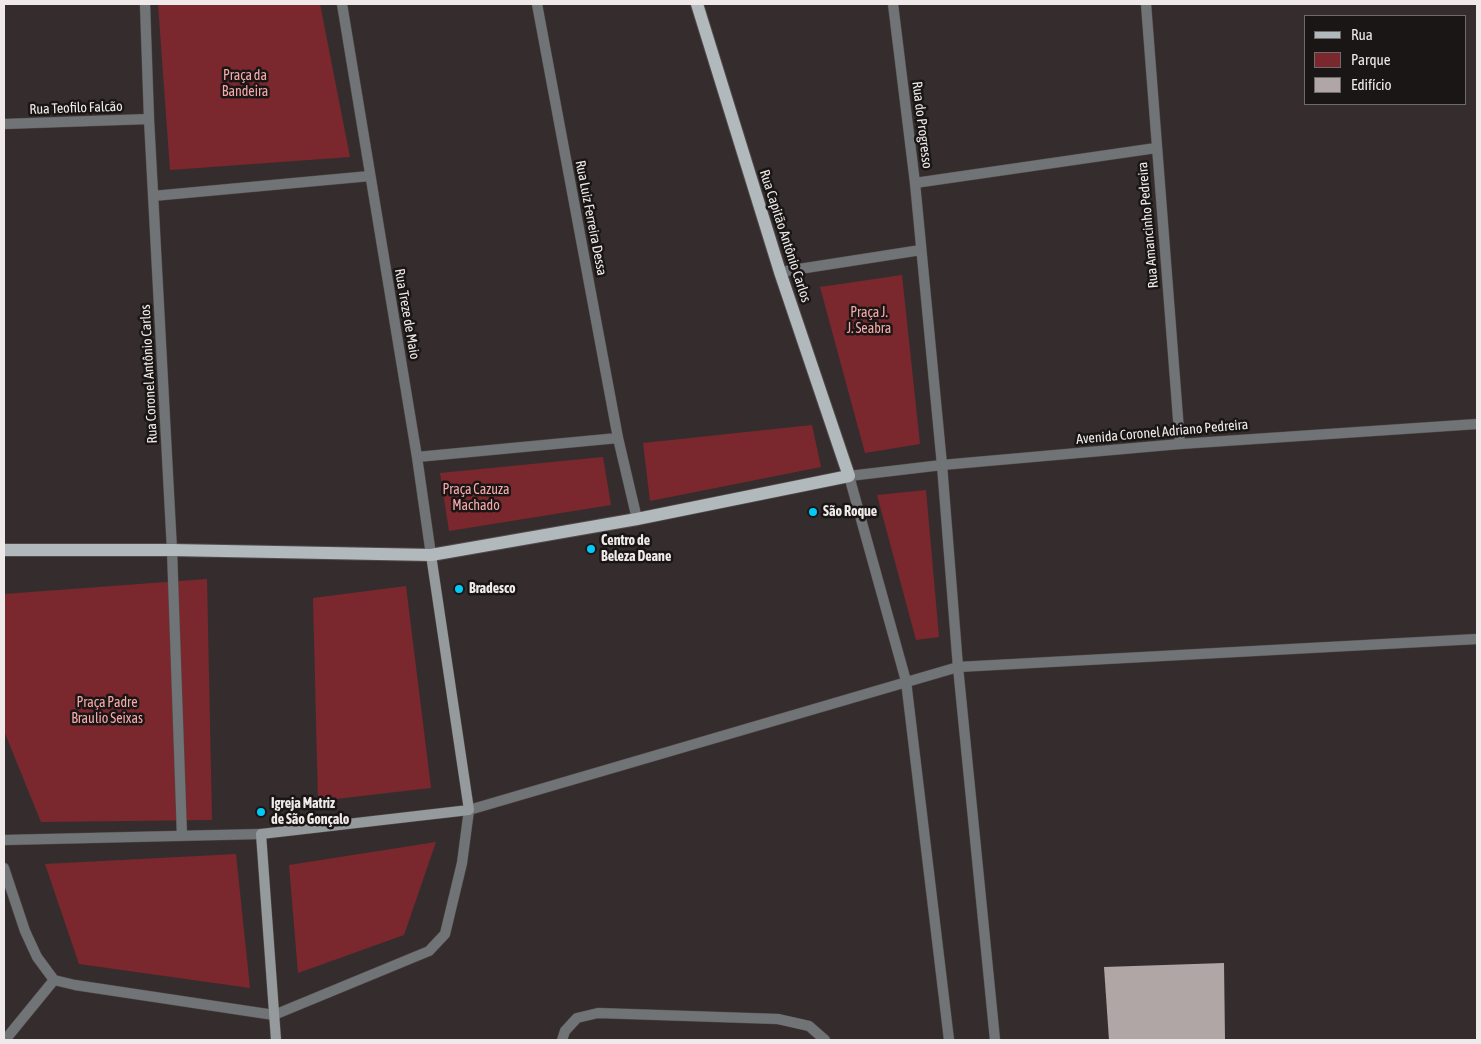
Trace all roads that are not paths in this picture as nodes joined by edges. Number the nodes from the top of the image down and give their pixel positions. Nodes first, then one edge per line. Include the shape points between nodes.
1 (145, 4) edge
2 (342, 4) edge
3 (537, 4) edge
4 (697, 4) edge
5 (892, 4) edge
6 (1146, 4) edge
7 (149, 119) junction
8 (4, 124) edge
9 (1156, 148) junction
10 (370, 176) junction
11 (915, 183) junction
12 (153, 196) junction
13 (921, 250) junction
14 (780, 272) junction
15 (1477, 424) edge
16 (618, 438) junction
17 (1180, 444) junction
18 (417, 457) junction
19 (942, 464) junction
20 (849, 476) junction
21 (636, 519) junction
22 (4, 550) edge
23 (172, 550) junction
24 (431, 555) junction
25 (1477, 639) edge
26 (958, 667) junction
27 (906, 681) junction
28 (469, 810) junction
29 (262, 834) junction
30 (182, 836) junction
31 (4, 840) edge
32 (4, 868) edge
33 (54, 980) junction
34 (274, 1016) junction
35 (5, 1040) edge
36 (276, 1040) edge
37 (562, 1040) edge
38 (825, 1040) edge
39 (949, 1040) edge
40 (995, 1040) edge

1 - 7 street
2 - 10 street
3 - 16 street, Rua Luiz Ferreira Dessa
4 - 14 main road, Rua Capitão Antônio Carlos
5 - 11 street, Rua do Progresso
6 - 9 street, Rua Amancinho Pedreira
7 - 8 street, Rua Teofilo Falcão
7 - 12 street
9 - 11 street
9 - 17 street, Rua Amancinho Pedreira
10 - 12 street
10 - 18 street, Rua Treze de Maio
11 - 13 street, Rua do Progresso
12 - 23 street, Rua Coronel Antônio Carlos
13 - 14 street
13 - 19 street
14 - 20 main road, Rua Capitão Antônio Carlos
15 - 17 street, Avenida Coronel Adriano Pedreira
16 - 18 street
16 - 21 street
17 - 19 street, Avenida Coronel Adriano Pedreira
18 - 24 street, Rua Treze de Maio
19 - 20 street, Avenida Coronel Adriano Pedreira
19 - 26 street
20 - 21 main road
20 - 27 street
21 - 24 main road
22 - 23 main road
23 - 24 main road
23 - 30 street, Rua Coronel Antônio Carlos
24 - 28 main road
25 - 26 street
26 - 27 street
26 - 40 street
27 - 28 street
27 - 39 street
28 - 29 main road
28 - 34 street via 462,863 445,934 429,951
29 - 30 street
29 - 34 main road
30 - 31 street
32 - 33 street via 25,931 37,957
33 - 34 street
33 - 35 street
34 - 36 main road
37 - 38 street via 565,1031 577,1018 598,1013 778,1019 809,1026

